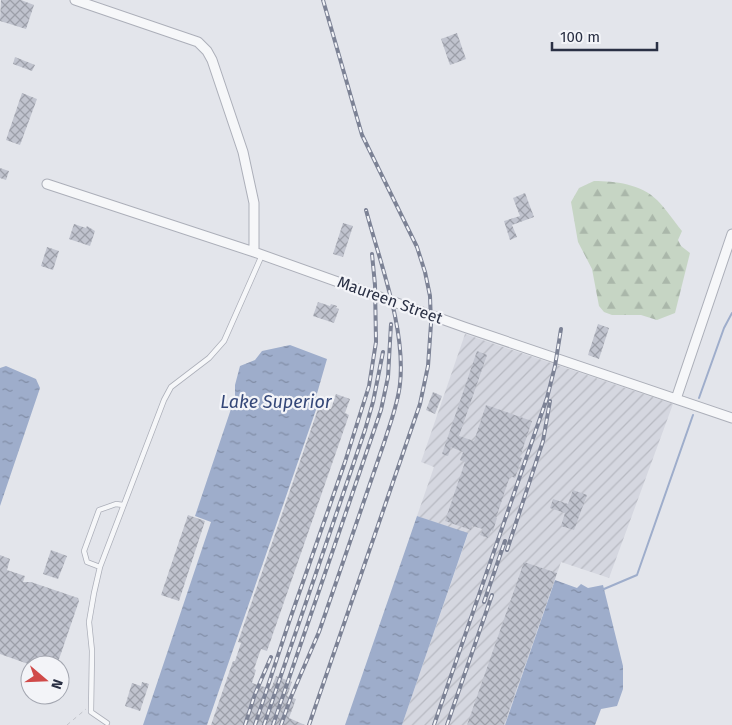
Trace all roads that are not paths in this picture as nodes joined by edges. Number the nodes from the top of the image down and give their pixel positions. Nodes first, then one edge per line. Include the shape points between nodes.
1 (76, 0) edge
2 (47, 184) dead end
3 (732, 234) edge
4 (258, 254) junction
5 (676, 399) junction
6 (732, 418) edge
7 (123, 505) junction
8 (100, 567) junction
9 (107, 723) dead end

1 - 4 street via 198,42 207,51 243,152 254,203
2 - 4 street, Maureen Street
3 - 5 street
4 - 5 street, Maureen Street
4 - 7 lane via 224,340 209,358 171,387 164,400
5 - 6 street, Maureen Street
7 - 8 lane
7 - 8 lane via 98,510 84,551 87,562
8 - 9 lane via 89,622 91,712

